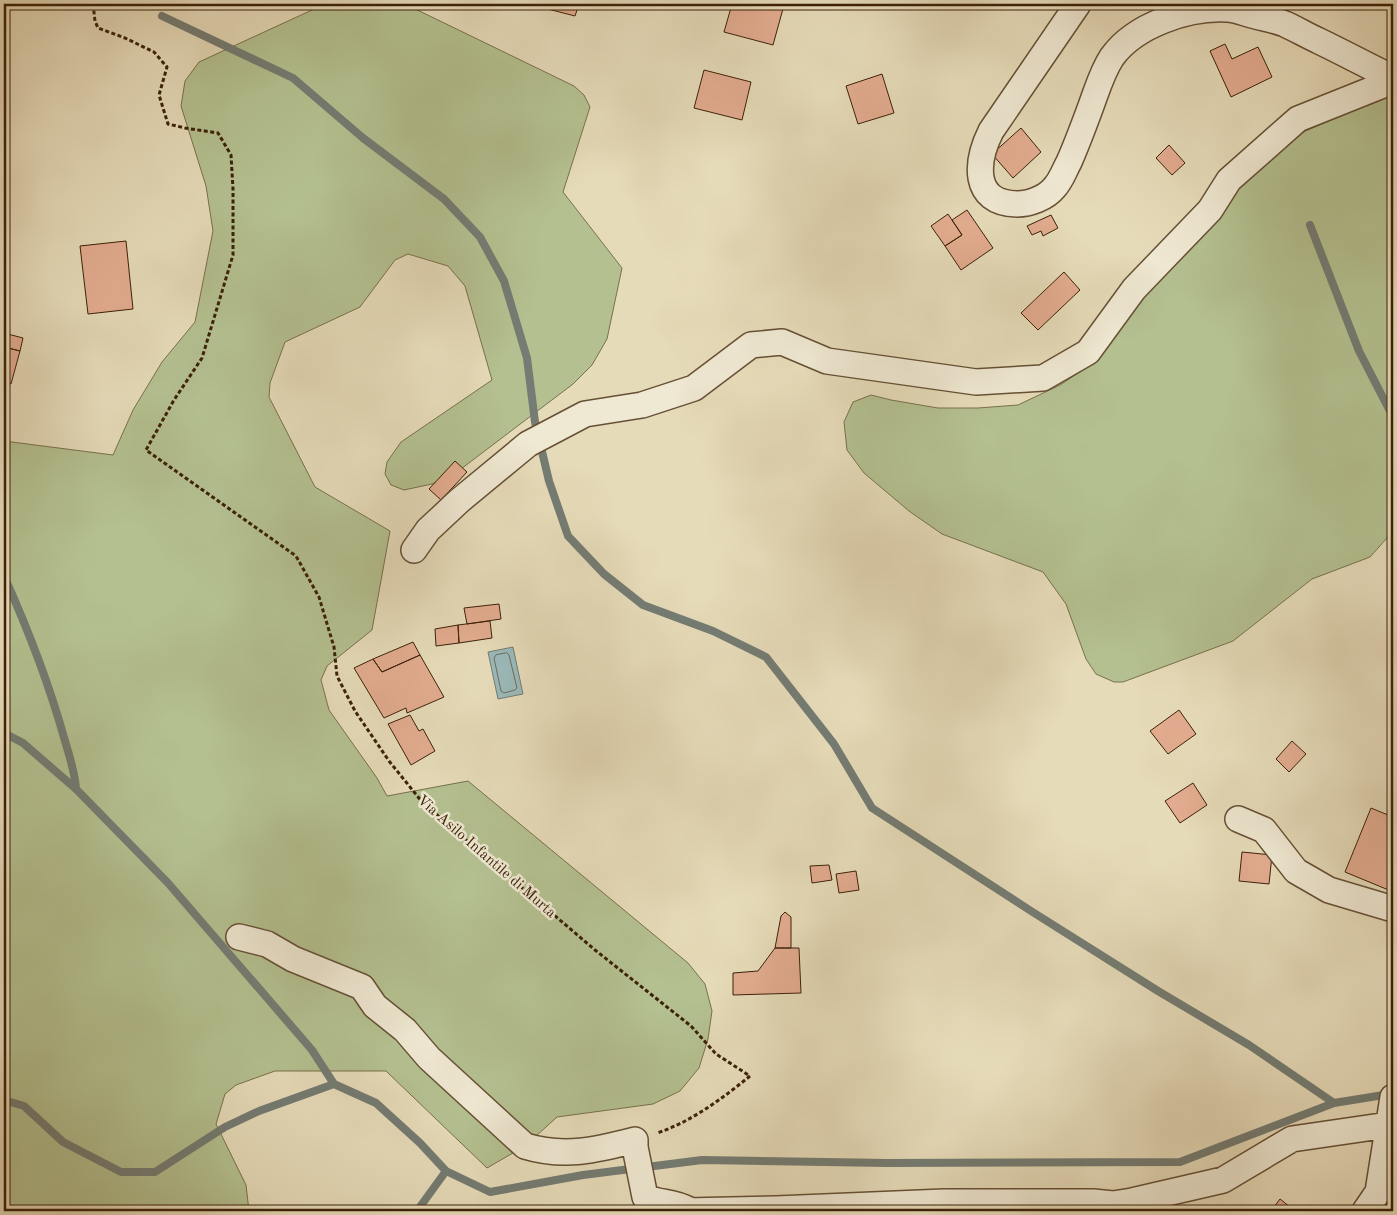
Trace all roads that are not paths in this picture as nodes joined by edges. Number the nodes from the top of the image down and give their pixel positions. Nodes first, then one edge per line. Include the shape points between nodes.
1 (1078, 4) edge
2 (1393, 79) edge
3 (414, 550) dead end
4 (1238, 819) dead end
5 (1393, 909) edge
6 (239, 937) dead end
7 (1393, 1096) edge
8 (1388, 1125) junction
9 (1111, 1208) edge
10 (687, 1211) edge
11 (1365, 1211) edge

1 - 2 street via 986,142 980,175 990,197 998,202 1032,202 1053,190 1112,58 1138,33 1173,17 1228,9 1285,24
2 - 3 street via 1298,119 1229,180 1210,210 1134,289 1088,352 1043,378 976,382 827,362 782,342 751,345 694,388 642,405 585,414 528,444 459,501 428,530
4 - 5 street via 1264,830 1296,872 1329,890
6 - 10 street via 267,944 293,959 362,987 375,1006 405,1030 429,1058 525,1146 543,1151 569,1152 635,1144 645,1197 678,1204
7 - 8 street
8 - 9 street via 1292,1139 1223,1180
8 - 11 street via 1378,1192
9 - 10 street via 1094,1202 944,1202

